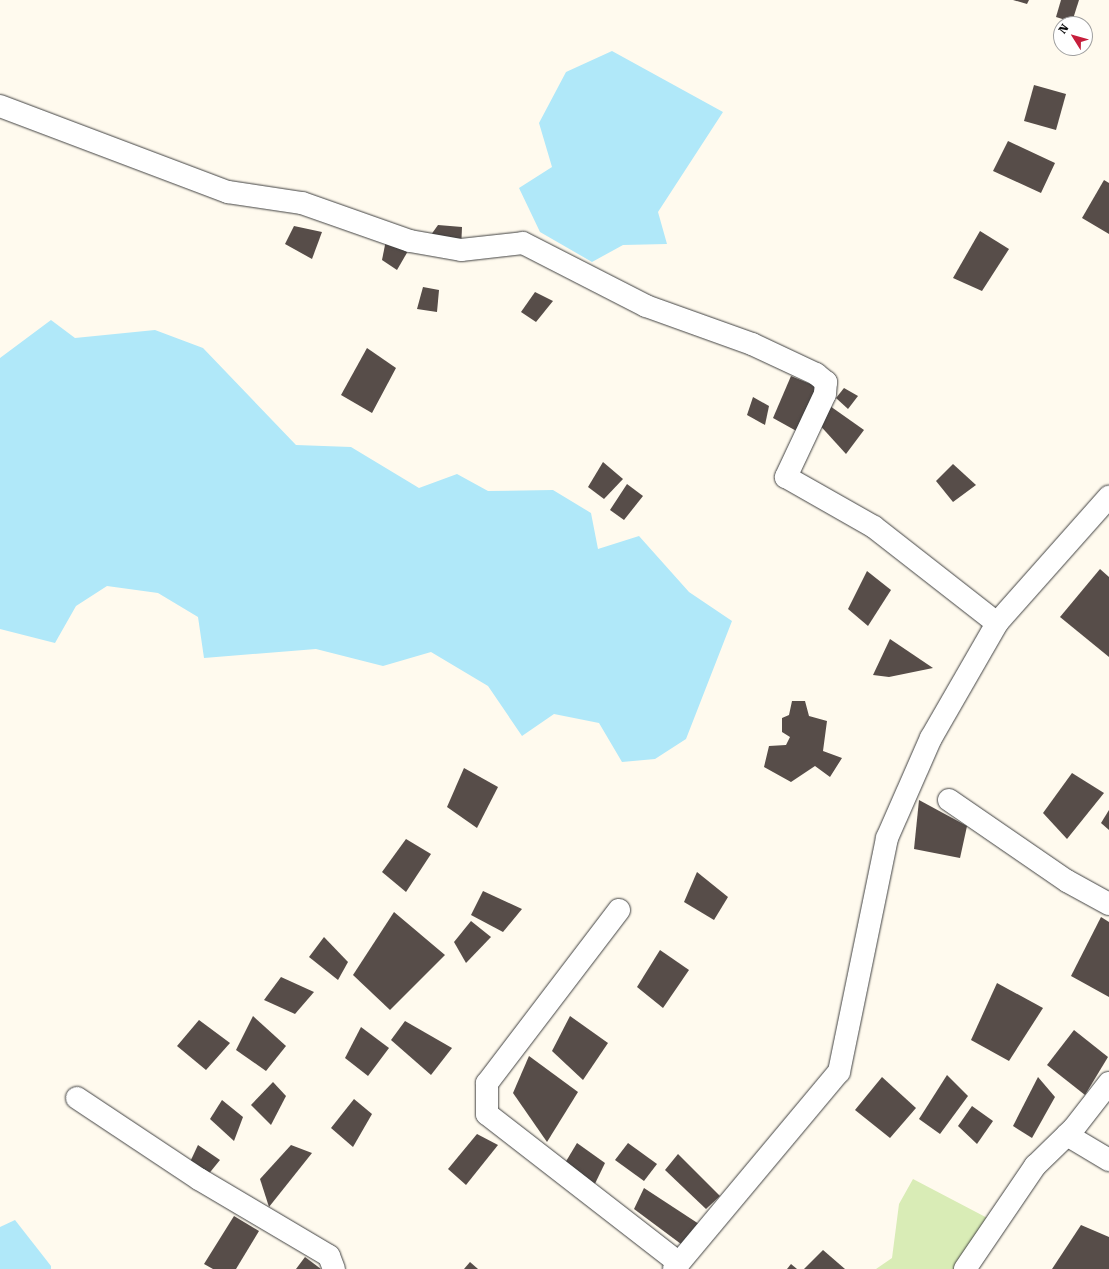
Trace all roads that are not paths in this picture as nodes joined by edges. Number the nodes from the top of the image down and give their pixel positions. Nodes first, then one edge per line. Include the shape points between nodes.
1 (0, 106) edge
2 (1109, 498) edge
3 (997, 623) junction
4 (949, 800) dead end
5 (1109, 904) edge
6 (618, 910) dead end
7 (1109, 1083) edge
8 (77, 1098) dead end
9 (1067, 1135) junction
10 (1109, 1160) edge
11 (677, 1266) edge
12 (334, 1269) edge
13 (965, 1269) edge

1 - 3 street via 161,170 228,192 302,203 410,241 461,250 523,243 646,306 752,344 816,374 826,382 825,394 786,477 874,527
2 - 3 street
3 - 11 street via 931,738 887,838 839,1072
4 - 5 street via 1067,881
6 - 11 street via 488,1083 487,1114
7 - 9 street
8 - 12 street via 199,1180 329,1256
9 - 10 street
9 - 13 street via 1035,1166

